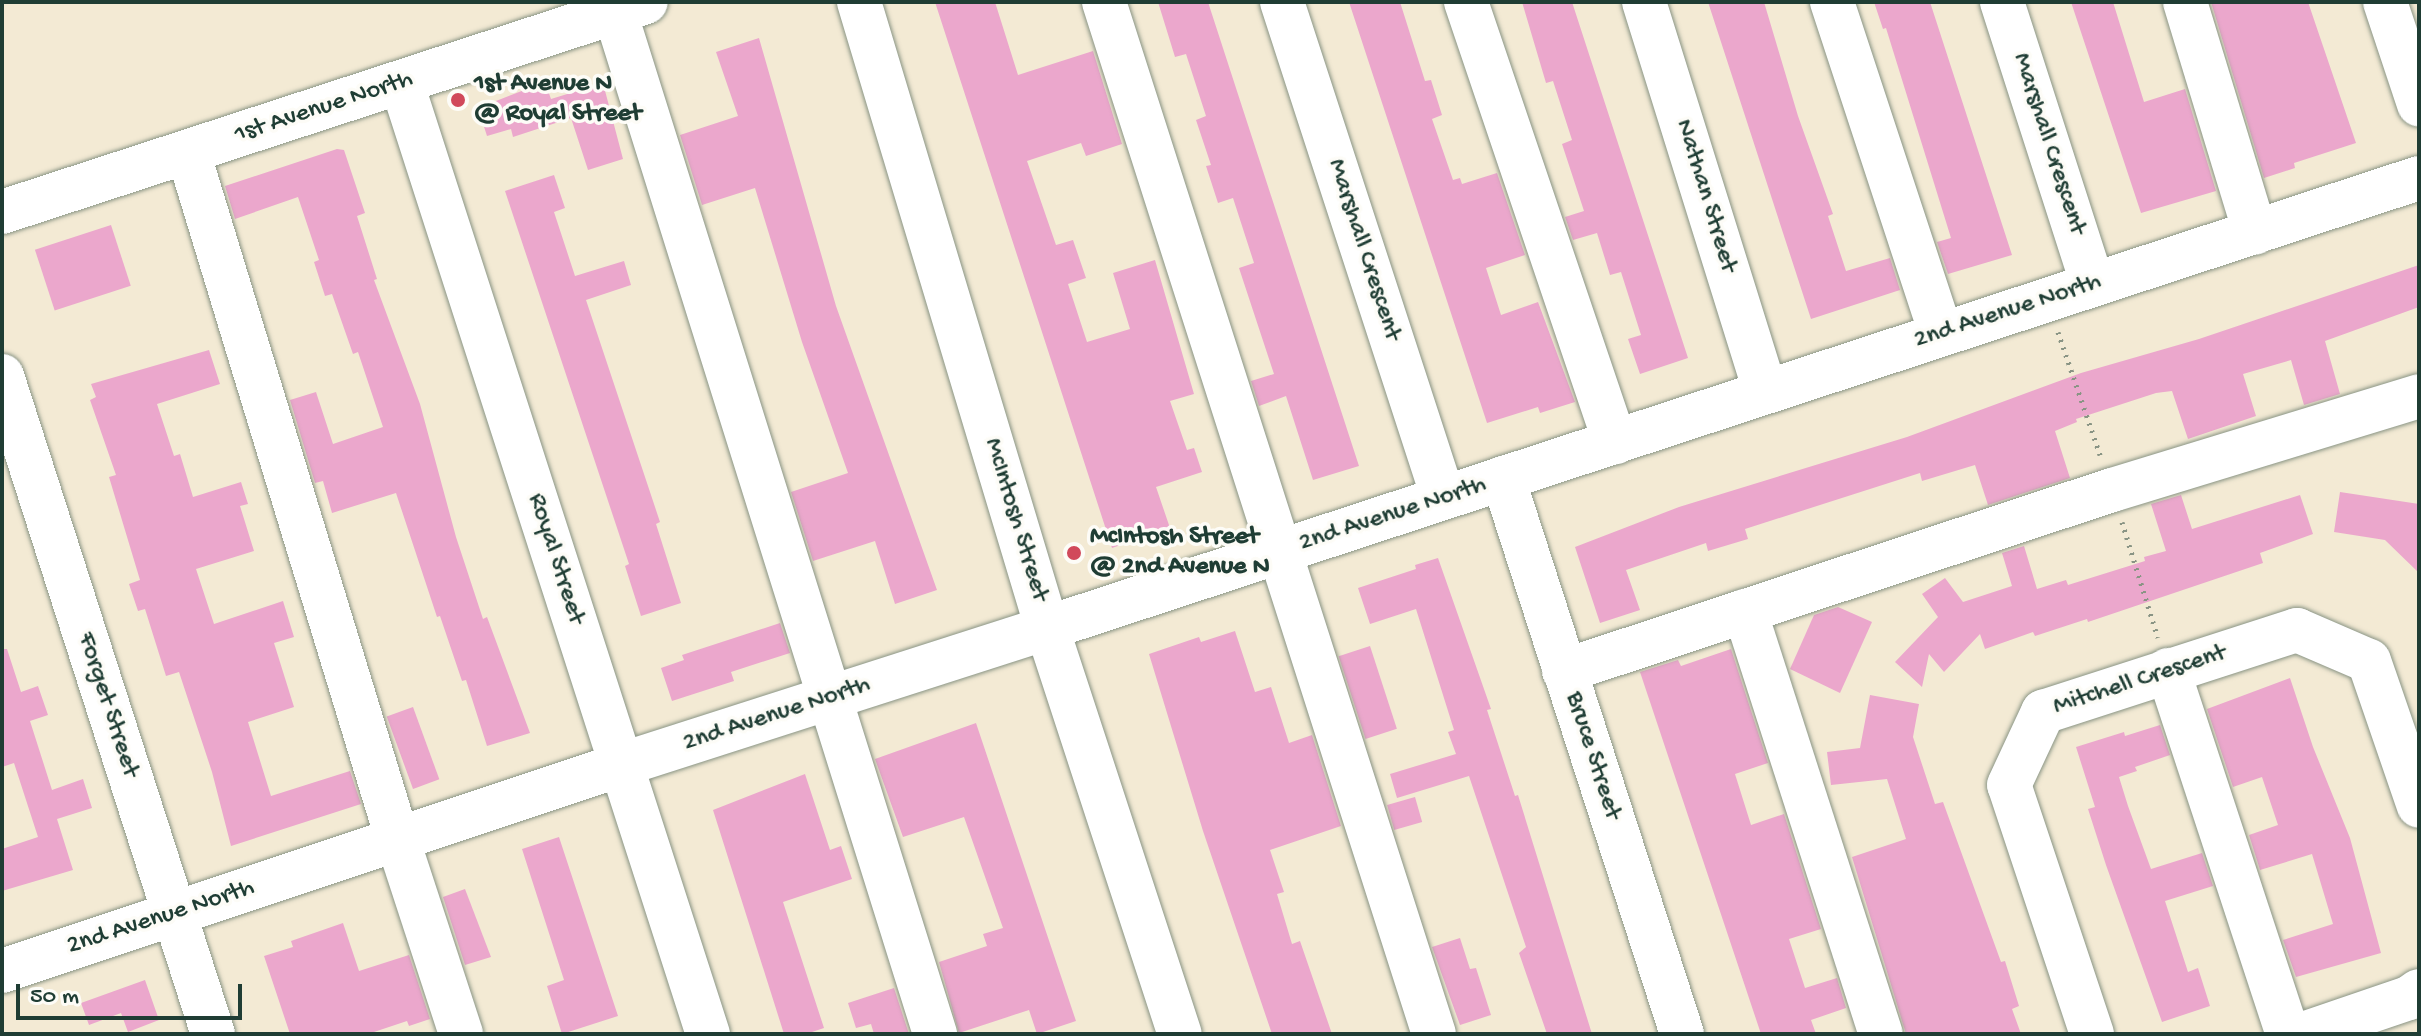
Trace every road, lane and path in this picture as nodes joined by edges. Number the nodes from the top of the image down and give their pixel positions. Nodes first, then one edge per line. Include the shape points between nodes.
1 (859, 2) edge
2 (1104, 2) edge
3 (1282, 2) edge
4 (1466, 2) edge
5 (1644, 2) edge
6 (1832, 2) edge
7 (2002, 2) edge
8 (2185, 2) edge
9 (2385, 2) edge
10 (631, 7) edge
11 (402, 84) junction
12 (2419, 104) edge
13 (188, 152) junction
14 (2419, 178) edge
15 (2, 212) edge
16 (2255, 233) junction
17 (2093, 285) junction
18 (1941, 333) junction
19 (2, 376) edge
20 (1765, 390) junction
21 (2419, 396) edge
22 (1615, 443) junction
23 (1503, 478) junction
24 (1443, 497) junction
25 (1279, 553) junction
26 (1745, 611) junction
27 (1047, 628) junction
28 (2168, 670) junction
29 (1564, 671) junction
30 (828, 699) junction
31 (620, 765) junction
32 (2419, 806) edge
33 (398, 841) junction
34 (174, 913) junction
35 (2, 971) edge
36 (2419, 991) edge
37 (213, 1034) edge
38 (461, 1034) edge
39 (708, 1034) edge
40 (935, 1034) edge
41 (1180, 1034) edge
42 (1434, 1034) edge
43 (1682, 1034) edge
44 (1881, 1034) edge
45 (2092, 1034) edge
46 (2288, 1034) edge
47 (2303, 1034) edge

1 - 27 street, McIntosh Street
2 - 25 street
3 - 24 street, Marshall Crescent
4 - 22 street
5 - 20 street, Nathan Street
6 - 18 street
7 - 17 street, Marshall Crescent
8 - 16 street
9 - 12 street
10 - 11 street, 1st Avenue North
10 - 30 street
11 - 13 street, 1st Avenue North
11 - 31 street, Royal Street
13 - 15 street, 1st Avenue North
13 - 33 street
14 - 16 street, 2nd Avenue North
16 - 17 street, 2nd Avenue North
17 - 18 street, 2nd Avenue North
18 - 20 street, 2nd Avenue North
19 - 34 street, Forget Street
20 - 22 street, 2nd Avenue North
21 - 26 street
22 - 23 street, 2nd Avenue North
23 - 24 street, 2nd Avenue North
23 - 29 street, Bruce Street
24 - 25 street, 2nd Avenue North
25 - 27 street, 2nd Avenue North
25 - 42 street
26 - 29 street
26 - 44 street
27 - 30 street, 2nd Avenue North
27 - 41 street, McIntosh Street
28 - 32 street, Mitchell Crescent via 2297,630 2369,661
28 - 45 street, Mitchell Crescent via 2043,712 2009,785
28 - 46 street
29 - 43 street, Bruce Street
30 - 31 street, 2nd Avenue North
30 - 40 street
31 - 33 street, 2nd Avenue North
31 - 39 street, Royal Street
33 - 34 street, 2nd Avenue North
33 - 38 street
34 - 35 street, 2nd Avenue North
34 - 37 street, Forget Street
36 - 47 street

